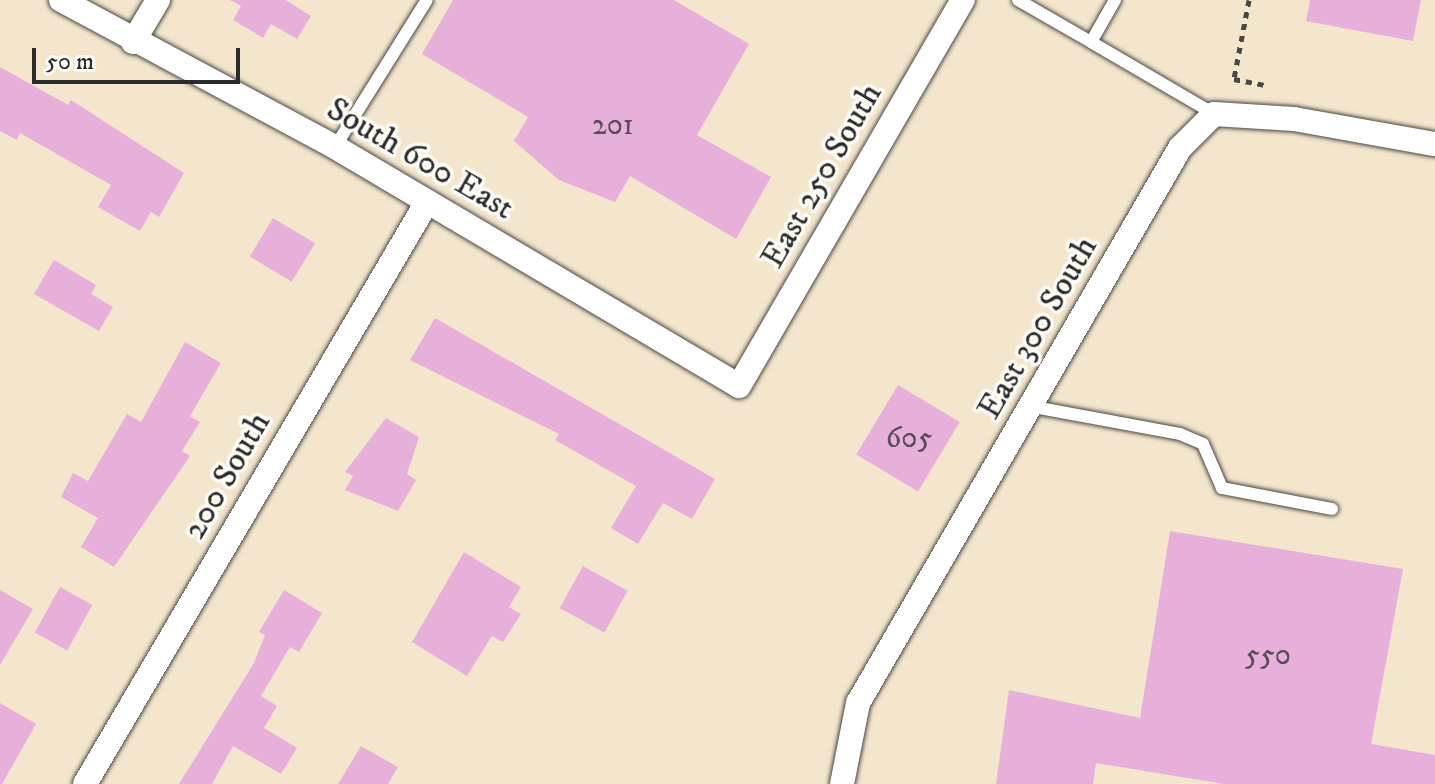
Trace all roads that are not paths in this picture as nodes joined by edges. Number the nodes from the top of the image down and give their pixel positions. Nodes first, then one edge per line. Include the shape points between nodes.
1 (61, 0) edge
2 (158, 0) edge
3 (427, 0) edge
4 (963, 0) edge
5 (1018, 0) edge
6 (1115, 0) edge
7 (133, 42) junction
8 (1091, 42) junction
9 (1214, 114) junction
10 (1435, 144) edge
11 (335, 147) junction
12 (427, 202) junction
13 (739, 386) joint
14 (1034, 407) junction
15 (1332, 509) dead end
16 (85, 784) edge
17 (842, 784) edge

1 - 7 street, South 600 East
2 - 7 street
3 - 11 lane
4 - 13 street, East 250 South
5 - 8 lane
6 - 8 lane
7 - 11 street, South 600 East
8 - 9 lane
9 - 10 street via 1294,119
9 - 14 street, East 300 South via 1180,148
11 - 12 street, South 600 East
12 - 13 street, South 600 East
12 - 16 street, 200 South
14 - 15 lane via 1180,434 1203,444 1222,488
14 - 17 street, East 300 South via 858,703

